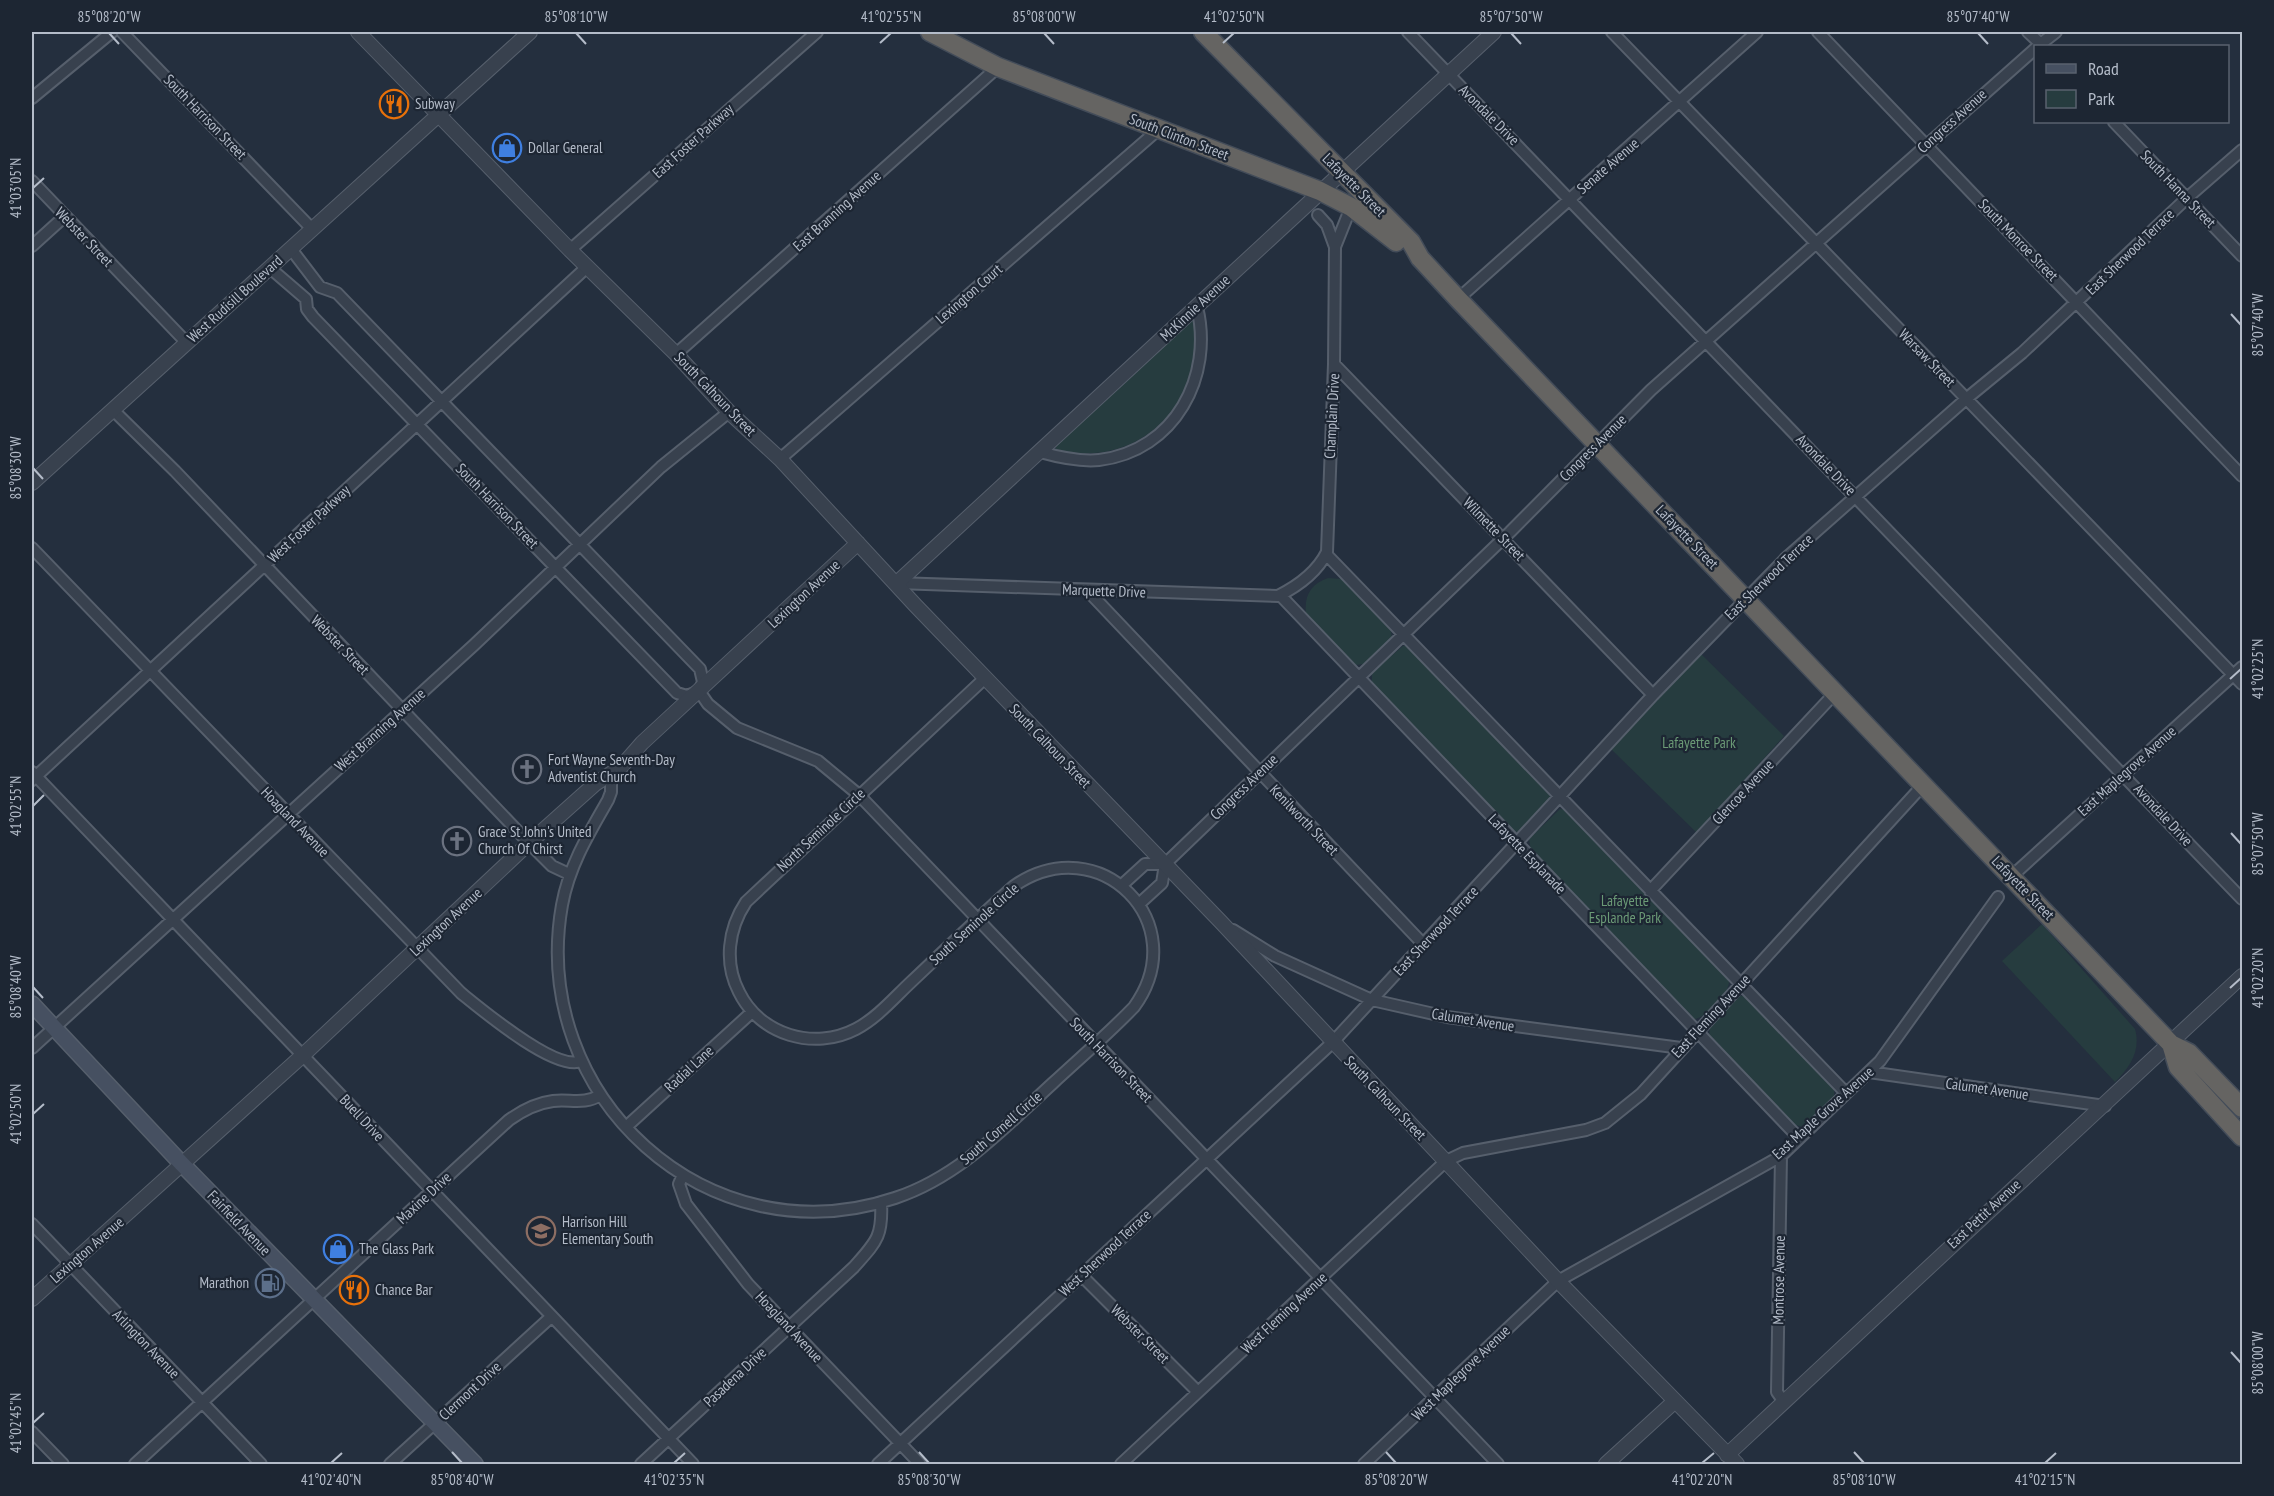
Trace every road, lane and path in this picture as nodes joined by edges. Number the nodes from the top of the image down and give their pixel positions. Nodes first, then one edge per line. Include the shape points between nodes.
1 (112, 32) edge
2 (122, 32) edge
3 (358, 32) edge
4 (530, 32) edge
5 (817, 32) edge
6 (930, 32) edge
7 (1203, 32) edge
8 (1408, 32) edge
9 (1494, 32) edge
10 (1612, 32) edge
11 (1757, 32) edge
12 (1818, 32) edge
13 (2028, 32) edge
14 (2056, 32) edge
15 (2038, 45) edge
16 (2040, 45) edge
17 (2034, 50) edge
18 (998, 68) junction
19 (1448, 73) junction
20 (32, 98) edge
21 (1680, 101) junction
22 (438, 115) junction
23 (2115, 123) edge
24 (1159, 129) junction
25 (1926, 145) junction
26 (2242, 150) edge
27 (1340, 172) junction
28 (32, 181) edge
29 (1320, 191) junction
30 (1571, 198) junction
31 (2187, 198) junction
32 (1351, 207) junction
33 (1318, 214) dead end
34 (64, 217) junction
35 (312, 229) junction
36 (1817, 243) junction
37 (32, 246) edge
38 (1335, 247) junction
39 (291, 249) junction
40 (570, 250) junction
41 (2242, 256) edge
42 (1420, 258) junction
43 (586, 267) junction
44 (270, 268) junction
45 (320, 287) junction
46 (306, 299) junction
47 (1458, 299) junction
48 (2078, 303) junction
49 (1197, 307) junction
50 (187, 343) junction
51 (1708, 343) junction
52 (676, 354) junction
53 (1334, 364) junction
54 (1966, 399) junction
55 (440, 402) junction
56 (114, 411) junction
57 (729, 412) junction
58 (417, 424) junction
59 (1597, 444) junction
60 (1040, 452) junction
61 (780, 459) junction
62 (2242, 476) edge
63 (32, 483) edge
64 (1857, 496) junction
65 (1503, 538) junction
66 (858, 543) junction
67 (579, 544) junction
68 (32, 548) edge
69 (1326, 555) junction
70 (264, 566) junction
71 (555, 566) junction
72 (897, 583) junction
73 (1088, 591) junction
74 (1280, 595) junction
75 (1745, 597) junction
76 (1404, 634) junction
77 (2242, 667) edge
78 (150, 671) junction
79 (2234, 675) junction
80 (1359, 677) junction
81 (984, 679) junction
82 (2242, 684) edge
83 (699, 691) junction
84 (1836, 692) junction
85 (1653, 695) junction
86 (403, 710) junction
87 (1259, 772) junction
88 (2124, 774) junction
89 (611, 775) junction
90 (33, 776) edge
91 (1924, 784) junction
92 (859, 795) junction
93 (1560, 797) junction
94 (287, 815) junction
95 (529, 843) junction
96 (1518, 844) junction
97 (1165, 864) junction
98 (569, 874) junction
99 (2012, 876) junction
100 (1122, 885) junction
101 (1650, 891) junction
102 (1998, 897) dead end
103 (2242, 899) edge
104 (1139, 904) junction
105 (173, 920) junction
106 (977, 920) junction
107 (1220, 921) junction
108 (1423, 944) junction
109 (417, 949) junction
110 (1275, 956) junction
111 (1264, 969) junction
112 (2242, 976) edge
113 (1740, 985) junction
114 (1372, 1000) junction
115 (32, 1004) edge
116 (752, 1012) junction
117 (54, 1027) junction
118 (1697, 1031) junction
119 (1096, 1043) junction
120 (1332, 1043) junction
121 (2172, 1044) junction
122 (32, 1048) edge
123 (1681, 1048) junction
124 (302, 1056) junction
125 (581, 1061) junction
126 (1869, 1072) junction
127 (1846, 1093) junction
128 (600, 1095) junction
129 (2105, 1106) junction
130 (2242, 1108) edge
131 (626, 1127) junction
132 (2242, 1137) edge
133 (1799, 1138) junction
134 (1781, 1156) junction
135 (1206, 1160) junction
136 (1446, 1161) junction
137 (181, 1163) junction
138 (682, 1177) junction
139 (431, 1191) junction
140 (881, 1202) junction
141 (32, 1224) edge
142 (70, 1264) junction
143 (1081, 1275) junction
144 (1322, 1278) junction
145 (1558, 1281) junction
146 (32, 1299) edge
147 (313, 1300) junction
148 (551, 1317) junction
149 (789, 1328) junction
150 (1198, 1392) junction
151 (1434, 1399) junction
152 (1675, 1401) junction
153 (1784, 1402) junction
154 (202, 1403) junction
155 (434, 1424) junction
156 (32, 1432) edge
157 (669, 1439) junction
158 (900, 1444) junction
159 (1732, 1460) edge
160 (63, 1464) edge
161 (135, 1464) edge
162 (261, 1464) edge
163 (390, 1464) edge
164 (475, 1464) edge
165 (641, 1464) edge
166 (693, 1464) edge
167 (878, 1464) edge
168 (920, 1464) edge
169 (1121, 1464) edge
170 (1364, 1464) edge
171 (1498, 1464) edge
172 (1606, 1464) edge

1 - 20 street
2 - 35 street, South Harrison Street
3 - 22 street, South Calhoun Street
4 - 22 street, West Rudisill Boulevard
5 - 40 street, East Foster Parkway
6 - 18 highway, South Clinton Street
7 - 27 highway, Lafayette Street
8 - 19 street, Avondale Drive
9 - 19 street, McKinnie Avenue
10 - 21 street, Warsaw Street
11 - 21 street, Senate Avenue
12 - 25 street, South Monroe Street
13 - 15 street
14 - 16 street, Congress Avenue
17 - 25 street, Congress Avenue
18 - 24 highway, South Clinton Street
18 - 52 street, East Branning Avenue
19 - 27 street, McKinnie Avenue
19 - 30 street, Avondale Drive
21 - 30 street, Senate Avenue
21 - 36 street, Warsaw Street
22 - 35 street, West Rudisill Boulevard
22 - 40 street, South Calhoun Street
23 - 31 street, South Hanna Street
24 - 29 highway, South Clinton Street
24 - 61 street, Lexington Court
25 - 36 street, Congress Avenue
25 - 48 street, South Monroe Street
26 - 31 street, East Sherwood Terrace
27 - 29 street, McKinnie Avenue
27 - 42 highway, Lafayette Street via 1411,242
28 - 34 street, Webster Street
29 - 32 highway, South Clinton Street
29 - 49 street, McKinnie Avenue
30 - 47 street, Senate Avenue
30 - 51 street, Avondale Drive
31 - 41 street, South Hanna Street
31 - 48 street, East Sherwood Terrace
32 - 38 street, Champlain Drive
32 - 42 highway, South Clinton Street
33 - 38 street, Champlain Drive
34 - 37 street
34 - 50 street, Webster Street
35 - 39 street, West Rudisill Boulevard
36 - 51 street, Congress Avenue
36 - 54 street, Warsaw Street
38 - 53 street, Champlain Drive
39 - 44 street, West Rudisill Boulevard
39 - 45 street
40 - 43 street, South Calhoun Street
42 - 47 highway, Lafayette Street
43 - 52 street, South Calhoun Street
43 - 55 street, West Foster Parkway
44 - 46 street, South Harrison Street
44 - 50 street, West Rudisill Boulevard
45 - 46 street
45 - 55 street via 337,293
46 - 58 street, South Harrison Street via 313,317
47 - 59 highway, Lafayette Street
48 - 54 street, East Sherwood Terrace
48 - 62 street, South Monroe Street
49 - 60 street, McKinnie Avenue
49 - 60 street via 1202,349 1197,380 1181,411 1158,436 1127,453 1099,460
50 - 56 street, West Rudisill Boulevard
51 - 59 street, Congress Avenue via 1651,390
51 - 64 street, Avondale Drive
52 - 57 street, South Calhoun Street
53 - 65 street, Wilmette Street
53 - 69 street, Champlain Drive
54 - 64 street, East Sherwood Terrace
54 - 79 street, Warsaw Street
55 - 58 street, West Foster Parkway
55 - 67 street
56 - 63 street, West Rudisill Boulevard
56 - 70 street, Webster Street
57 - 61 street, South Calhoun Street
57 - 67 street, West Branning Avenue via 661,467
58 - 70 street, West Foster Parkway
58 - 71 street, South Harrison Street
59 - 65 street, Congress Avenue
59 - 75 highway, Lafayette Street
60 - 72 street, McKinnie Avenue
61 - 66 street, South Calhoun Street
64 - 75 street, East Sherwood Terrace
64 - 88 street, Avondale Drive
65 - 76 street, Congress Avenue
65 - 85 street, Wilmette Street
66 - 72 street, South Calhoun Street
66 - 83 street, Lexington Avenue
67 - 71 street, West Branning Avenue
67 - 83 street via 700,669 703,682
68 - 78 street, Hoagland Avenue
69 - 74 street via 1306,578
69 - 76 street
70 - 78 street, West Foster Parkway
70 - 86 street, Webster Street
71 - 83 street, South Harrison Street via 678,693 687,696
71 - 86 street, West Branning Avenue
72 - 73 street, Marquette Drive
72 - 81 street, South Calhoun Street
73 - 74 street, Marquette Drive
73 - 87 street, Kenilworth Street
74 - 80 street, Lafayette Esplanade
75 - 84 highway, Lafayette Street
75 - 85 street, East Sherwood Terrace
76 - 80 street, Congress Avenue
76 - 93 street
77 - 79 street, East Maplegrove Avenue
78 - 90 street, West Foster Parkway
78 - 94 street, Hoagland Avenue
79 - 82 street, Warsaw Street
79 - 88 street, East Maplegrove Avenue
80 - 87 street, Congress Avenue
80 - 96 street, Lafayette Esplanade
81 - 92 street, North Seminole Circle
81 - 97 street, South Calhoun Street
83 - 89 street, Lexington Avenue
83 - 92 street, South Harrison Street via 708,704 737,728 818,761
84 - 91 highway, Lafayette Street
84 - 101 street, Glencoe Avenue
85 - 93 street, East Sherwood Terrace
86 - 94 street, West Branning Avenue
86 - 95 street, Webster Street
87 - 97 street, Congress Avenue
87 - 108 street, Kenilworth Street
88 - 99 street, East Maplegrove Avenue
88 - 103 street, Avondale Drive
89 - 95 street, Lexington Avenue via 595,784
89 - 98 street, South Cornell Circle via 608,800
90 - 105 street, Buell Drive
91 - 99 highway, Lafayette Street
91 - 113 street, East Fleming Avenue
92 - 106 street, South Harrison Street
92 - 116 street, North Seminole Circle via 754,893 741,910 732,934 730,963 738,991
93 - 96 street, East Sherwood Terrace
93 - 101 street
94 - 105 street, West Branning Avenue
94 - 109 street, Hoagland Avenue
95 - 98 street, Webster Street via 552,866
95 - 109 street, Lexington Avenue
96 - 108 street, East Sherwood Terrace
96 - 118 street, Lafayette Esplanade
97 - 100 street via 1145,864
97 - 104 street via 1162,883
97 - 107 street, South Calhoun Street
98 - 125 street, South Cornell Circle via 558,930 558,980 566,1020
99 - 121 highway, Lafayette Street
100 - 104 street, South Cornell Circle
100 - 106 street, South Seminole Circle via 1081,868 1052,868 1023,880
101 - 113 street
102 - 126 street, East Maple Grove Avenue
104 - 119 street, South Cornell Circle via 1152,945 1149,977 1134,1007
105 - 117 street, West Branning Avenue
105 - 124 street, Buell Drive
106 - 116 street, South Seminole Circle via 875,1015 844,1034 813,1040 796,1037 777,1031
106 - 119 street, South Harrison Street
107 - 110 street, Calumet Avenue
107 - 111 street, South Calhoun Street
108 - 114 street, East Sherwood Terrace
109 - 124 street, Lexington Avenue
109 - 125 street, Hoagland Avenue via 461,993 499,1023 559,1059 574,1064
110 - 111 street
110 - 114 street, Calumet Avenue
111 - 120 street, South Calhoun Street
112 - 121 street, East Pettit Avenue
113 - 118 street, East Fleming Avenue
113 - 127 street
114 - 120 street, East Sherwood Terrace
114 - 123 street, Calumet Avenue via 1448,1017
115 - 117 main road, Fairfield Avenue
116 - 131 street, Radial Lane
117 - 122 street, West Branning Avenue
117 - 137 main road, Fairfield Avenue
118 - 123 street, East Fleming Avenue
118 - 133 street, Lafayette Esplanade
119 - 135 street, South Harrison Street
119 - 140 street, South Cornell Circle via 971,1157 932,1182
120 - 135 street, West Sherwood Terrace
120 - 136 street, South Calhoun Street
121 - 129 street, East Pettit Avenue
121 - 130 highway, Lafayette Street via 2189,1053
121 - 132 highway, Lafayette Street via 2178,1067
123 - 136 street, East Fleming Avenue via 1641,1094 1605,1123
124 - 137 street, Lexington Avenue
124 - 139 street, Buell Drive
125 - 128 street, South Cornell Circle
126 - 127 street, East Maple Grove Avenue
126 - 129 street, Calumet Avenue
127 - 133 street, East Maple Grove Avenue
128 - 131 street, South Cornell Circle
128 - 139 street, Maxine Drive via 586,1102 545,1102 524,1110
129 - 153 street, East Pettit Avenue
131 - 138 street, South Cornell Circle
133 - 134 street, East Maple Grove Avenue
134 - 145 street, East Maple Grove Avenue
134 - 153 street, Montrose Avenue via 1777,1392
135 - 143 street, West Sherwood Terrace
135 - 144 street, South Harrison Street
136 - 144 street, West Fleming Avenue
136 - 145 street, South Calhoun Street
137 - 142 street, Lexington Avenue
137 - 147 main road, Fairfield Avenue
138 - 140 street, South Cornell Circle via 736,1198 783,1208 843,1209
138 - 149 street, Hoagland Avenue via 679,1184 686,1204 748,1284
139 - 147 street, Maxine Drive
139 - 148 street, Buell Drive
140 - 149 street, Pasadena Drive via 883,1226 872,1246
141 - 142 street, Arlington Avenue
142 - 146 street, Lexington Avenue
142 - 154 street, Arlington Avenue
143 - 150 street, Webster Street
143 - 158 street, West Sherwood Terrace
144 - 150 street, West Fleming Avenue
144 - 151 street, South Harrison Street
145 - 151 street, West Maplegrove Avenue
145 - 152 street, South Calhoun Street
147 - 154 street, Maxine Drive
147 - 155 main road, Fairfield Avenue
148 - 155 street, Clermont Drive
148 - 157 street, Buell Drive
149 - 157 street, Pasadena Drive
149 - 158 street, Hoagland Avenue
150 - 169 street, West Fleming Avenue
151 - 170 street, West Maplegrove Avenue
151 - 171 street, South Harrison Street
152 - 159 street, South Calhoun Street
152 - 172 street
153 - 159 street, East Pettit Avenue
154 - 161 street, Maxine Drive
154 - 162 street, Arlington Avenue
155 - 163 street, Clermont Drive
155 - 164 main road, Fairfield Avenue
156 - 160 street
157 - 165 street, Pasadena Drive
157 - 166 street, Buell Drive
158 - 167 street, West Sherwood Terrace
158 - 168 street, Hoagland Avenue

